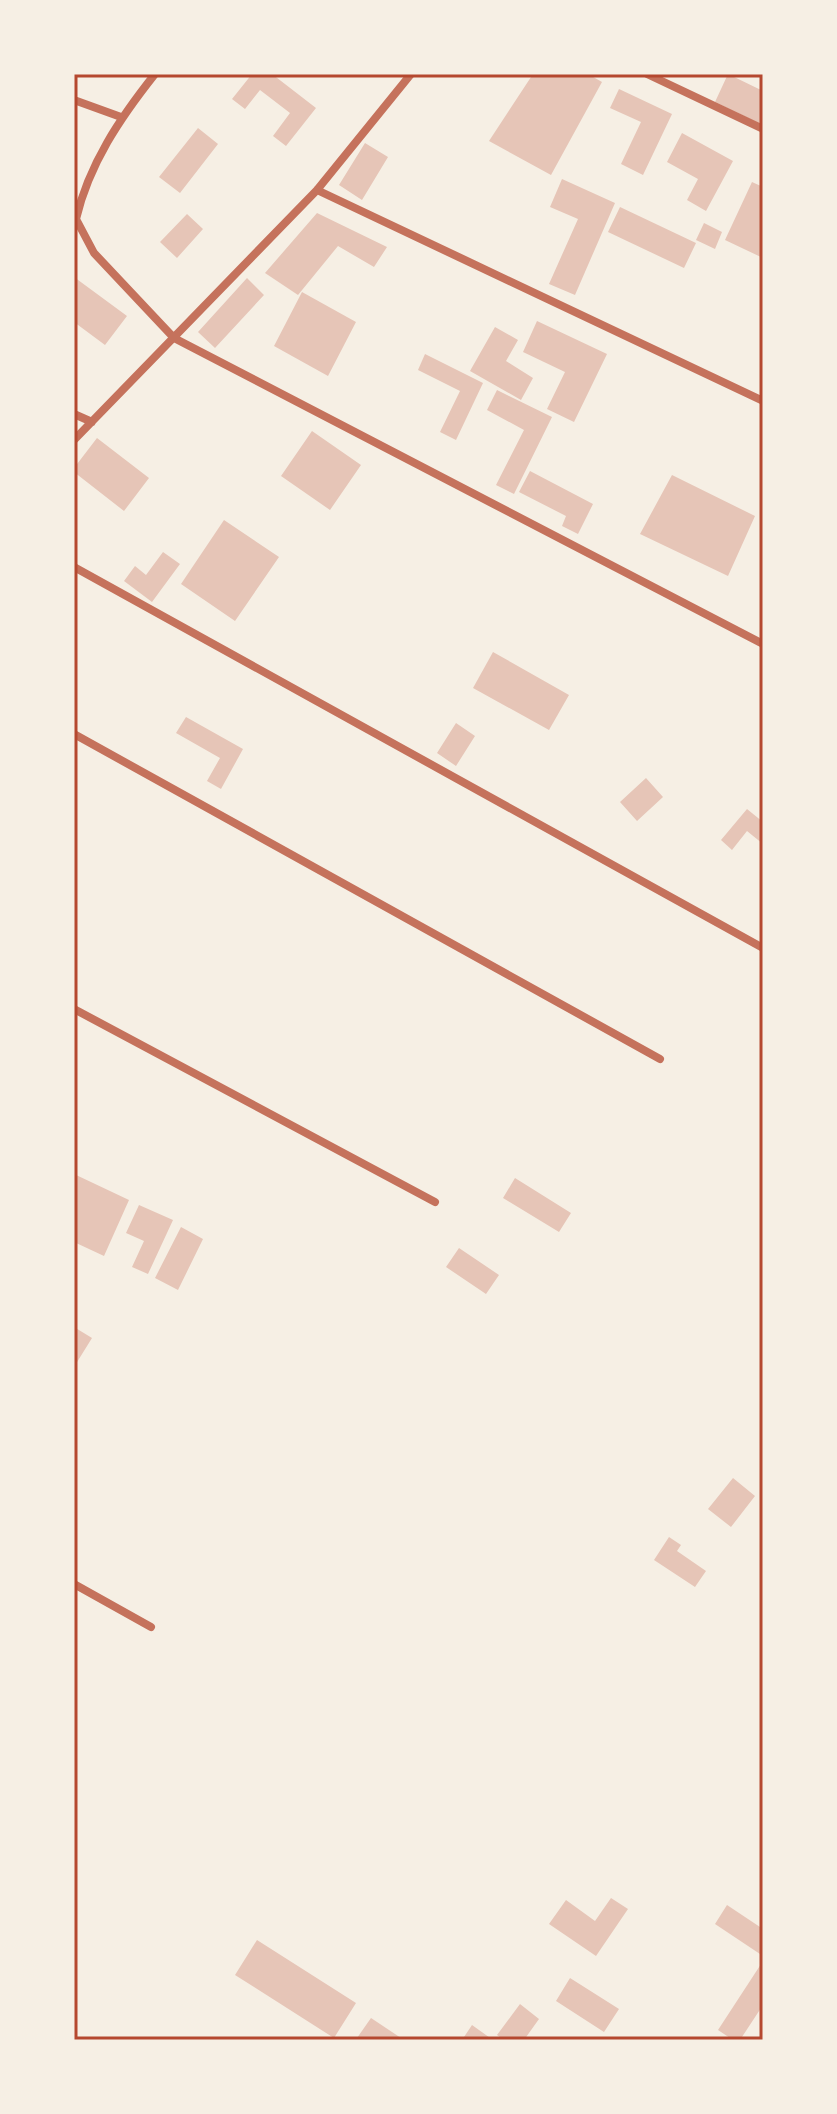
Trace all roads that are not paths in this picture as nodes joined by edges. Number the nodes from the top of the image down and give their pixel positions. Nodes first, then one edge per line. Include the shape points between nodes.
1 (155, 74) edge
2 (411, 74) edge
3 (647, 74) edge
4 (74, 100) edge
5 (121, 117) junction
6 (763, 129) edge
7 (317, 190) junction
8 (174, 338) junction
9 (763, 401) edge
10 (74, 414) edge
11 (92, 422) junction
12 (74, 440) edge
13 (74, 567) edge
14 (763, 644) edge
15 (74, 734) edge
16 (763, 948) edge
17 (74, 1009) edge
18 (660, 1059) dead end
19 (435, 1202) dead end
20 (74, 1584) edge
21 (151, 1627) dead end

1 - 5 street
2 - 7 street
3 - 6 street
4 - 5 street
5 - 8 street via 83,191 76,219 94,253
7 - 8 street
7 - 9 street
8 - 11 street
8 - 14 street
10 - 11 street
11 - 12 street
13 - 16 street
15 - 18 street
17 - 19 street
20 - 21 street

